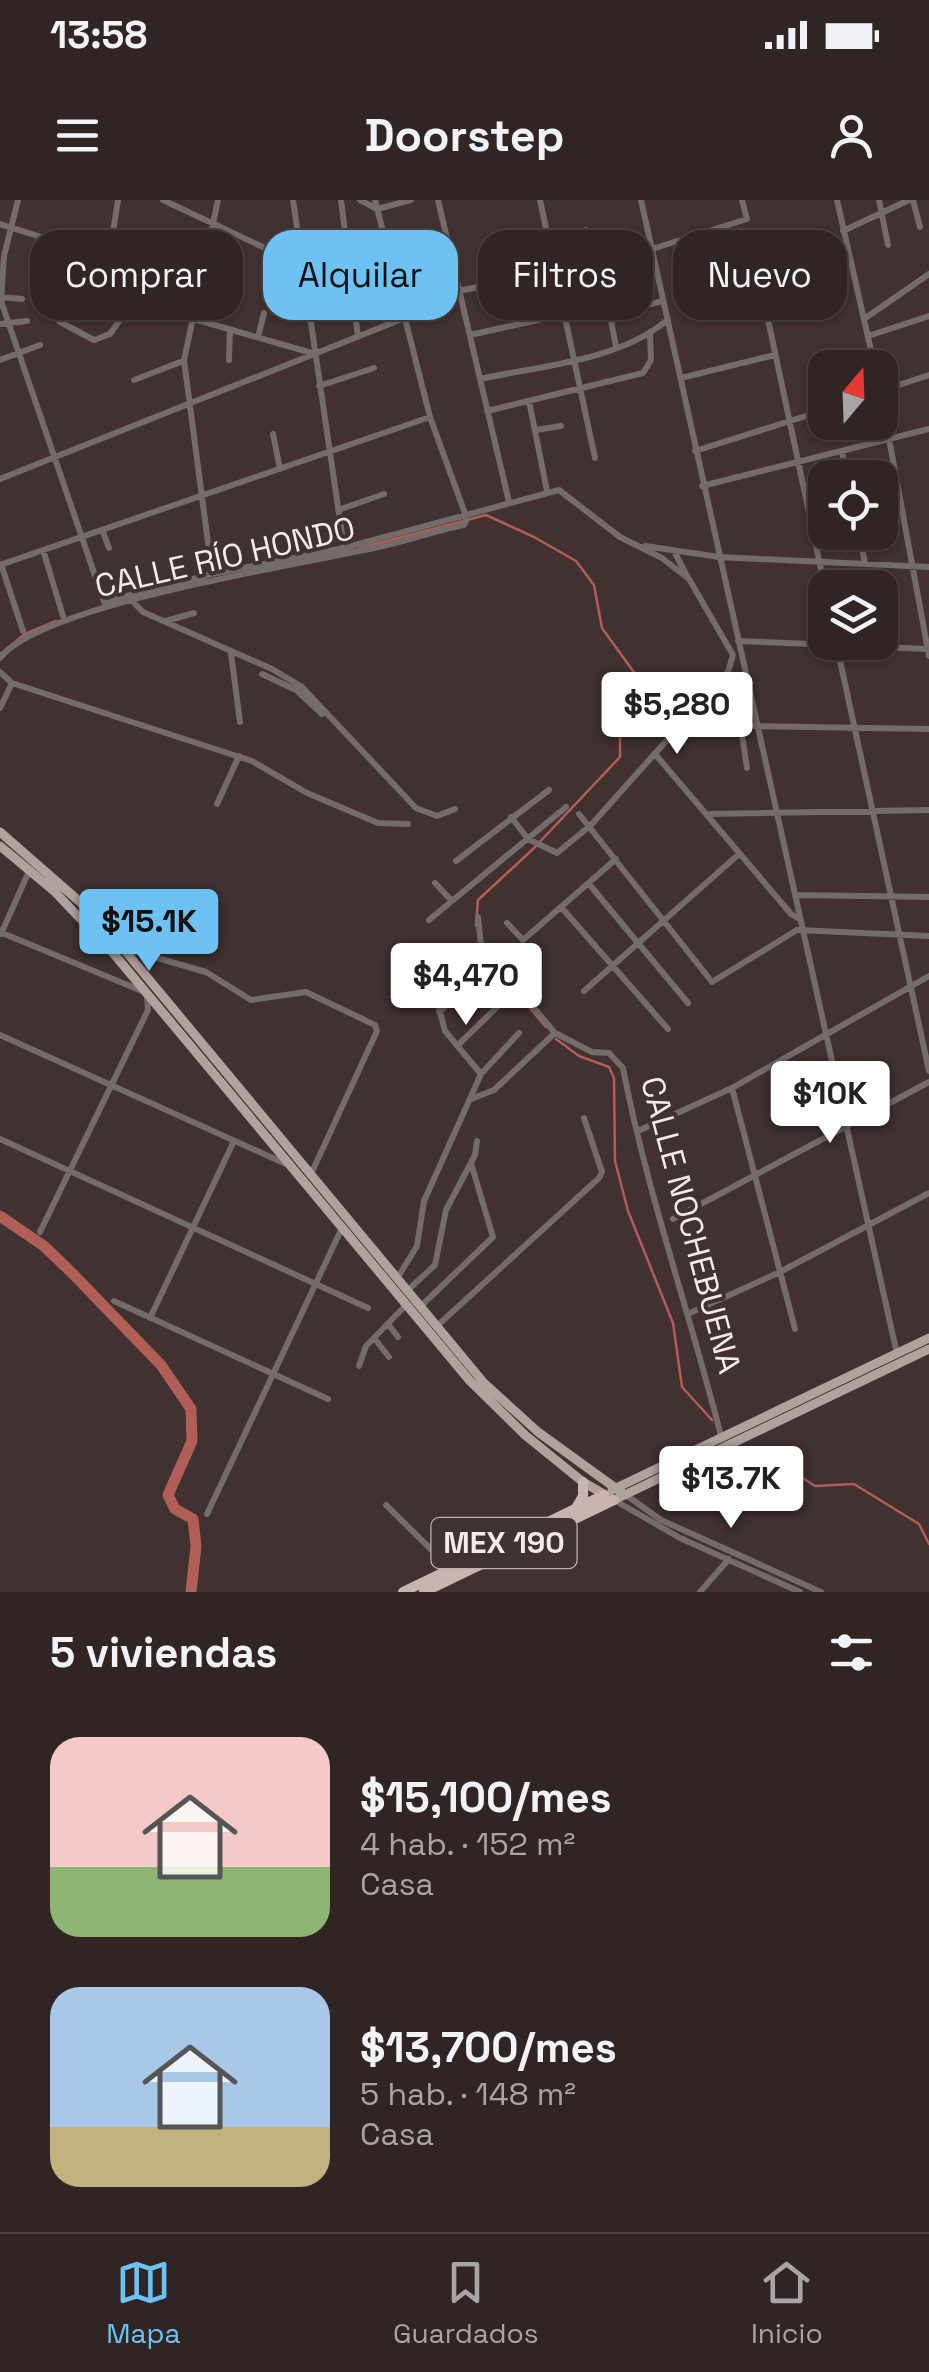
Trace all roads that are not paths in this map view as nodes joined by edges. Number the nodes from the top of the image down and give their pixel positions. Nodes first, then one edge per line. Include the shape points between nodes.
1 (18, 200) edge
2 (118, 200) edge
3 (163, 200) edge
4 (218, 200) edge
5 (294, 200) edge
6 (341, 200) edge
7 (360, 200) edge
8 (411, 200) edge
9 (438, 200) edge
10 (540, 200) edge
11 (641, 200) edge
12 (742, 200) edge
13 (837, 200) edge
14 (878, 200) edge
15 (911, 200) edge
16 (376, 204) edge
17 (881, 212) junction
18 (0, 224) edge
19 (213, 225) junction
20 (12, 226) junction
21 (920, 228) dead end
22 (111, 230) edge
23 (212, 230) edge
24 (298, 230) edge
25 (383, 230) edge
26 (546, 230) edge
27 (648, 230) edge
28 (843, 230) edge
29 (845, 230) edge
30 (30, 231) edge
31 (888, 245) dead end
32 (263, 248) edge
33 (847, 248) edge
34 (653, 249) edge
35 (653, 254) edge
36 (929, 274) edge
37 (478, 288) edge
38 (459, 292) junction
39 (0, 297) edge
40 (22, 300) dead end
41 (662, 301) junction
42 (929, 316) edge
43 (263, 317) edge
44 (864, 319) junction
45 (59, 320) edge
46 (120, 320) edge
47 (194, 320) edge
48 (203, 320) edge
49 (309, 320) edge
50 (402, 320) edge
51 (407, 320) edge
52 (537, 320) edge
53 (565, 320) edge
54 (768, 320) edge
55 (27, 321) dead end
56 (666, 321) junction
57 (5, 324) edge
58 (230, 330) junction
59 (650, 334) junction
60 (470, 335) junction
61 (868, 336) junction
62 (258, 337) junction
63 (358, 337) junction
64 (40, 346) dead end
65 (616, 347) junction
66 (871, 350) edge
67 (20, 352) junction
68 (314, 354) junction
69 (776, 355) junction
70 (574, 358) junction
71 (0, 360) edge
72 (184, 360) junction
73 (229, 360) dead end
74 (374, 368) dead end
75 (929, 376) edge
76 (681, 378) junction
77 (480, 379) junction
78 (134, 380) dead end
79 (898, 385) edge
80 (319, 386) junction
81 (580, 390) junction
82 (530, 400) junction
83 (190, 402) junction
84 (487, 411) junction
85 (430, 416) junction
86 (808, 416) edge
87 (790, 422) junction
88 (560, 426) dead end
89 (929, 429) edge
90 (536, 430) junction
91 (272, 434) dead end
92 (898, 437) edge
93 (884, 440) edge
94 (888, 440) edge
95 (695, 451) junction
96 (842, 451) junction
97 (328, 452) junction
98 (56, 457) junction
99 (595, 458) dead end
100 (844, 460) edge
101 (798, 462) junction
102 (0, 469) edge
103 (280, 469) junction
104 (2, 478) edge
105 (702, 486) junction
106 (547, 492) junction
107 (384, 494) dead end
108 (202, 495) junction
109 (508, 502) junction
110 (338, 510) junction
111 (466, 519) junction
112 (103, 532) junction
113 (83, 540) junction
114 (639, 544) junction
115 (109, 548) dead end
116 (344, 548) junction
117 (43, 550) junction
118 (674, 550) junction
119 (862, 550) edge
120 (719, 557) junction
121 (820, 561) junction
122 (865, 564) junction
123 (0, 565) edge
124 (912, 566) junction
125 (929, 567) edge
126 (822, 570) edge
127 (212, 574) junction
128 (689, 579) junction
129 (131, 600) junction
130 (194, 613) dead end
131 (64, 616) dead end
132 (166, 622) junction
133 (23, 631) dead end
134 (738, 641) junction
135 (808, 644) edge
136 (898, 650) edge
137 (231, 652) junction
138 (929, 652) edge
139 (736, 655) junction
140 (840, 660) edge
141 (732, 666) junction
142 (742, 666) junction
143 (1, 668) edge
144 (272, 673) junction
145 (262, 674) dead end
146 (12, 683) junction
147 (0, 708) edge
148 (322, 714) dead end
149 (240, 722) dead end
150 (681, 726) junction
151 (741, 728) junction
152 (757, 728) junction
153 (856, 728) junction
154 (929, 730) edge
155 (655, 754) junction
156 (239, 756) junction
157 (746, 768) dead end
158 (549, 790) dead end
159 (218, 804) dead end
160 (566, 807) dead end
161 (455, 809) dead end
162 (873, 810) junction
163 (929, 810) edge
164 (776, 812) junction
165 (578, 814) dead end
166 (709, 814) junction
167 (511, 817) junction
168 (408, 824) dead end
169 (591, 824) junction
170 (0, 832) edge
171 (532, 839) junction
172 (0, 846) edge
173 (740, 854) junction
174 (616, 859) junction
175 (456, 861) dead end
176 (30, 869) junction
177 (435, 883) dead end
178 (590, 884) junction
179 (796, 895) junction
180 (892, 897) junction
181 (929, 897) edge
182 (452, 900) junction
183 (561, 906) junction
184 (478, 917) dead end
185 (429, 920) dead end
186 (664, 920) junction
187 (801, 920) junction
188 (506, 923) dead end
189 (803, 929) junction
190 (0, 933) edge
191 (900, 933) junction
192 (929, 936) edge
193 (638, 946) junction
194 (122, 947) junction
195 (464, 962) dead end
196 (612, 968) junction
197 (929, 976) edge
198 (476, 979) dead end
199 (911, 987) junction
200 (146, 988) junction
201 (584, 991) dead end
202 (688, 1002) dead end
203 (497, 1007) dead end
204 (438, 1013) junction
205 (668, 1029) dead end
206 (519, 1033) dead end
207 (555, 1033) junction
208 (0, 1035) edge
209 (826, 1035) junction
210 (457, 1046) junction
211 (929, 1070) edge
212 (481, 1074) junction
213 (929, 1082) edge
214 (111, 1086) junction
215 (732, 1088) junction
216 (471, 1099) junction
217 (584, 1118) dead end
218 (844, 1126) junction
219 (638, 1131) junction
220 (0, 1139) edge
221 (234, 1141) junction
222 (477, 1141) dead end
223 (471, 1163) junction
224 (290, 1166) junction
225 (68, 1170) junction
226 (311, 1174) junction
227 (753, 1176) junction
228 (929, 1192) edge
229 (673, 1219) dead end
230 (346, 1224) junction
231 (866, 1224) junction
232 (193, 1230) junction
233 (40, 1232) dead end
234 (780, 1272) junction
235 (398, 1278) junction
236 (317, 1284) junction
237 (408, 1290) junction
238 (114, 1301) dead end
239 (407, 1304) junction
240 (421, 1306) junction
241 (368, 1308) dead end
242 (690, 1313) junction
243 (150, 1318) junction
244 (388, 1324) junction
245 (437, 1326) junction
246 (795, 1329) dead end
247 (398, 1337) dead end
248 (374, 1338) junction
249 (929, 1338) edge
250 (929, 1349) edge
251 (897, 1354) junction
252 (390, 1357) dead end
253 (359, 1366) dead end
254 (275, 1374) junction
255 (328, 1399) dead end
256 (721, 1436) junction
257 (586, 1467) junction
258 (580, 1480) junction
259 (615, 1495) junction
260 (386, 1505) dead end
261 (574, 1509) junction
262 (206, 1514) dead end
263 (646, 1514) junction
264 (734, 1552) junction
265 (728, 1560) junction
266 (450, 1569) junction
267 (403, 1592) edge
268 (424, 1592) edge
269 (700, 1592) edge
270 (800, 1592) edge
271 (821, 1592) edge

1 - 20 street
2 - 22 street
3 - 19 street
4 - 19 street
5 - 24 street
6 - 63 street
7 - 16 street
8 - 16 street
9 - 38 street
10 - 26 street
11 - 27 street
12 - 34 street via 746,219
13 - 28 street
14 - 17 street
15 - 17 street
15 - 21 street
16 - 25 street
17 - 29 street
17 - 31 street
18 - 20 street
19 - 23 street
19 - 32 street
20 - 30 street
20 - 39 street
33 - 44 street
35 - 41 street
36 - 44 street
37 - 38 street
38 - 60 street
39 - 40 street
39 - 57 street
41 - 56 street
41 - 65 street via 610,315
42 - 61 street
43 - 62 street
44 - 61 street
45 - 46 street via 94,340
47 - 72 street
48 - 58 street
49 - 68 street
50 - 63 street
51 - 85 street
52 - 60 street
53 - 70 street
54 - 69 street
55 - 57 street
56 - 59 street
56 - 76 street
57 - 67 street
58 - 62 street
58 - 73 street
59 - 65 street
59 - 81 street via 647,370
60 - 77 street
61 - 66 street
62 - 68 street
63 - 68 street
64 - 67 street
65 - 70 street
67 - 71 street
67 - 98 street
68 - 80 street
68 - 83 street
69 - 76 street
69 - 87 street
70 - 77 street
70 - 81 street
72 - 78 street
72 - 83 street
74 - 80 street
75 - 79 street
76 - 95 street
77 - 84 street
80 - 97 street
81 - 82 street
81 - 99 street
82 - 84 street
82 - 90 street
83 - 98 street
83 - 108 street
84 - 109 street
85 - 97 street
85 - 111 street
86 - 87 street
87 - 95 street
87 - 101 street
88 - 90 street
89 - 92 street
90 - 106 street
91 - 103 street
93 - 96 street
94 - 124 street
95 - 105 street
96 - 100 street
96 - 101 street
97 - 103 street
97 - 110 street
98 - 104 street
98 - 113 street
101 - 105 street
101 - 121 street
102 - 104 street
103 - 108 street
105 - 120 street
106 - 109 street
106 - 114 street via 567,492 620,537
107 - 110 street
108 - 112 street
108 - 127 street
109 - 111 street
110 - 116 street
111 - 116 street, CALLE RÍO HONDO
111 - 129 street, CALLE RÍO HONDO via 387,545
112 - 113 street
112 - 115 street
113 - 117 street
113 - 127 street, CALLE RÍO HONDO via 104,602
114 - 118 street
114 - 128 street
116 - 127 street, CALLE RÍO HONDO
117 - 123 street
117 - 131 street
118 - 120 street
118 - 128 street
119 - 122 street
120 - 121 street
120 - 134 street
121 - 122 street
121 - 126 street
122 - 124 street
123 - 133 street
124 - 125 street
124 - 138 street
128 - 139 street
129 - 132 street
129 - 143 street, CALLE RÍO HONDO via 22,638
130 - 132 street
132 - 137 street
134 - 135 street
134 - 139 street
136 - 138 street
137 - 144 street
137 - 149 street
139 - 141 street
139 - 142 street
140 - 153 street
141 - 142 street
141 - 150 street
142 - 152 street
143 - 146 street
144 - 145 street
144 - 148 street
144 - 161 street via 302,687 416,808 438,816
146 - 147 street
146 - 156 street
150 - 151 street
150 - 155 street
151 - 152 street
151 - 157 street
152 - 153 street
152 - 164 street
153 - 154 street
153 - 162 street
155 - 166 street
155 - 169 street
156 - 159 street
156 - 168 street via 336,807 378,823
158 - 167 street
160 - 171 street
162 - 163 street
162 - 164 street
162 - 180 street
164 - 166 street
164 - 179 street
165 - 169 street
166 - 173 street
167 - 171 street
167 - 175 street
169 - 171 street via 557,852
169 - 174 street
170 - 194 main road
171 - 182 street
172 - 176 main road
173 - 186 street
173 - 187 street
174 - 178 street
174 - 186 street
176 - 190 street
176 - 200 main road
177 - 182 street
178 - 183 street
178 - 193 street
179 - 180 street
179 - 187 street
180 - 181 street
180 - 191 street
182 - 185 street
183 - 188 street via 523,940
183 - 196 street
184 - 207 street, CALLE NOCHEBUENA via 481,946
186 - 189 street via 712,982
186 - 193 street
187 - 189 street
189 - 191 street
189 - 209 street
190 - 200 street
191 - 192 street
191 - 199 street
193 - 196 street
193 - 202 street
194 - 200 main road
194 - 226 street via 206,972 251,1000 306,992 375,1026
195 - 204 street via 434,989
196 - 201 street
196 - 205 street
197 - 199 street
198 - 204 street
199 - 209 street
199 - 211 street
200 - 214 street via 149,1008
200 - 224 main road
200 - 226 main road via 171,1006
203 - 210 street
204 - 210 street
206 - 212 street
207 - 216 street via 494,1090
207 - 219 street, CALLE NOCHEBUENA via 609,1053 623,1068
208 - 214 street
209 - 215 street
209 - 218 street
210 - 212 street
212 - 216 street
213 - 218 street
214 - 221 street
214 - 225 street
215 - 219 street
215 - 227 street
216 - 235 street via 424,1202 417,1246
217 - 245 street via 599,1178
218 - 227 street
218 - 231 street
219 - 242 street, CALLE NOCHEBUENA via 660,1227
220 - 225 street
221 - 224 street
221 - 232 street
222 - 223 street
223 - 237 street via 446,1210 435,1265
223 - 240 street via 493,1237
224 - 230 main road
225 - 232 street
225 - 233 street
226 - 230 main road
227 - 229 street
227 - 234 street
228 - 231 street
230 - 235 main road
230 - 236 street
230 - 239 main road
231 - 234 street
231 - 251 street
232 - 236 street
232 - 243 street
234 - 242 street
234 - 246 street
235 - 237 main road
236 - 241 street
236 - 254 street
237 - 240 main road
238 - 243 street
239 - 244 street
239 - 258 main road via 483,1396
240 - 245 main road
242 - 256 street, CALLE NOCHEBUENA
243 - 254 street
244 - 247 street
244 - 248 street
245 - 257 main road via 499,1397
248 - 252 street
248 - 253 street
249 - 251 main road, MEX 190
250 - 259 main road, MEX 190
251 - 256 main road, MEX 190
254 - 255 street
254 - 262 street
256 - 259 main road, MEX 190
257 - 258 main road
257 - 259 main road
258 - 259 main road
258 - 261 highway via 583,1496
259 - 261 highway, MEX 190
259 - 263 street
259 - 268 highway, MEX 190
260 - 266 street
261 - 266 highway, MEX 190
263 - 264 street
263 - 265 street
264 - 265 street
264 - 271 street
265 - 269 street
265 - 270 street
266 - 267 highway, MEX 190

